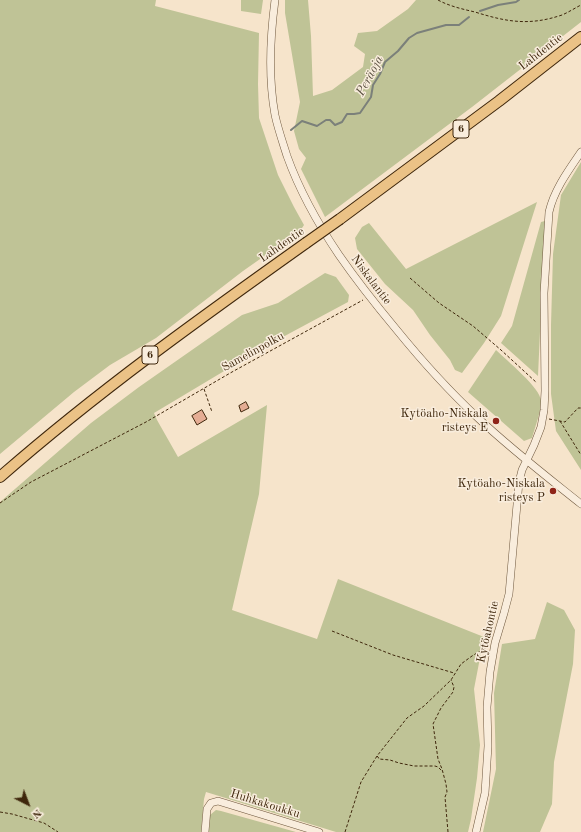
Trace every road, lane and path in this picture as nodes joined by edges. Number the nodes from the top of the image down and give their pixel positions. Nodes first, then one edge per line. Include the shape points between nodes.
1 (275, 0) edge
2 (438, 0) edge
3 (581, 5) edge
4 (581, 37) edge
5 (581, 152) edge
6 (410, 278) dead end
7 (368, 296) junction
8 (204, 389) junction
9 (545, 391) junction
10 (581, 408) edge
11 (212, 412) dead end
12 (543, 418) junction
13 (560, 420) junction
14 (581, 455) edge
15 (527, 461) junction
16 (0, 477) edge
17 (0, 503) edge
18 (581, 504) edge
19 (332, 631) dead end
20 (495, 643) junction
21 (455, 673) junction
22 (451, 680) junction
23 (378, 756) junction
24 (442, 771) junction
25 (0, 812) edge
26 (58, 832) edge
27 (205, 832) edge
28 (319, 832) edge
29 (345, 832) edge
30 (448, 832) edge
31 (476, 832) edge

1 - 7 street, Niskalantie via 270,67 275,116 282,142 300,188 315,217
2 - 3 path via 492,18 528,22 563,14
4 - 16 highway, Lahdentie / 6, bridge via 493,106 340,219 149,356
5 - 9 street, Kytöahontie via 557,190 550,212 544,293
6 - 9 path via 439,303 473,326
7 - 8 path, Samelinpolku
7 - 15 street, Niskalantie via 446,386
8 - 11 path
8 - 17 path, Samelinpolku via 31,482
9 - 12 street, Kytöahontie
10 - 13 path via 578,408 566,422
12 - 13 path
12 - 15 street, Kytöahontie
13 - 14 path
15 - 18 street, Niskalantie
15 - 20 street, Kytöahontie via 519,482 509,594
19 - 21 path via 394,655
20 - 21 path via 461,664
20 - 31 street, Kytöahontie via 487,707 485,793
21 - 22 path
22 - 23 path via 424,706 407,718
22 - 24 path via 453,692 433,724
23 - 24 path via 414,766 435,766
23 - 29 path via 361,782
24 - 30 path via 447,792 445,797
25 - 26 path via 44,823
27 - 28 street, Huhkakoukku via 207,809 211,803 218,801

